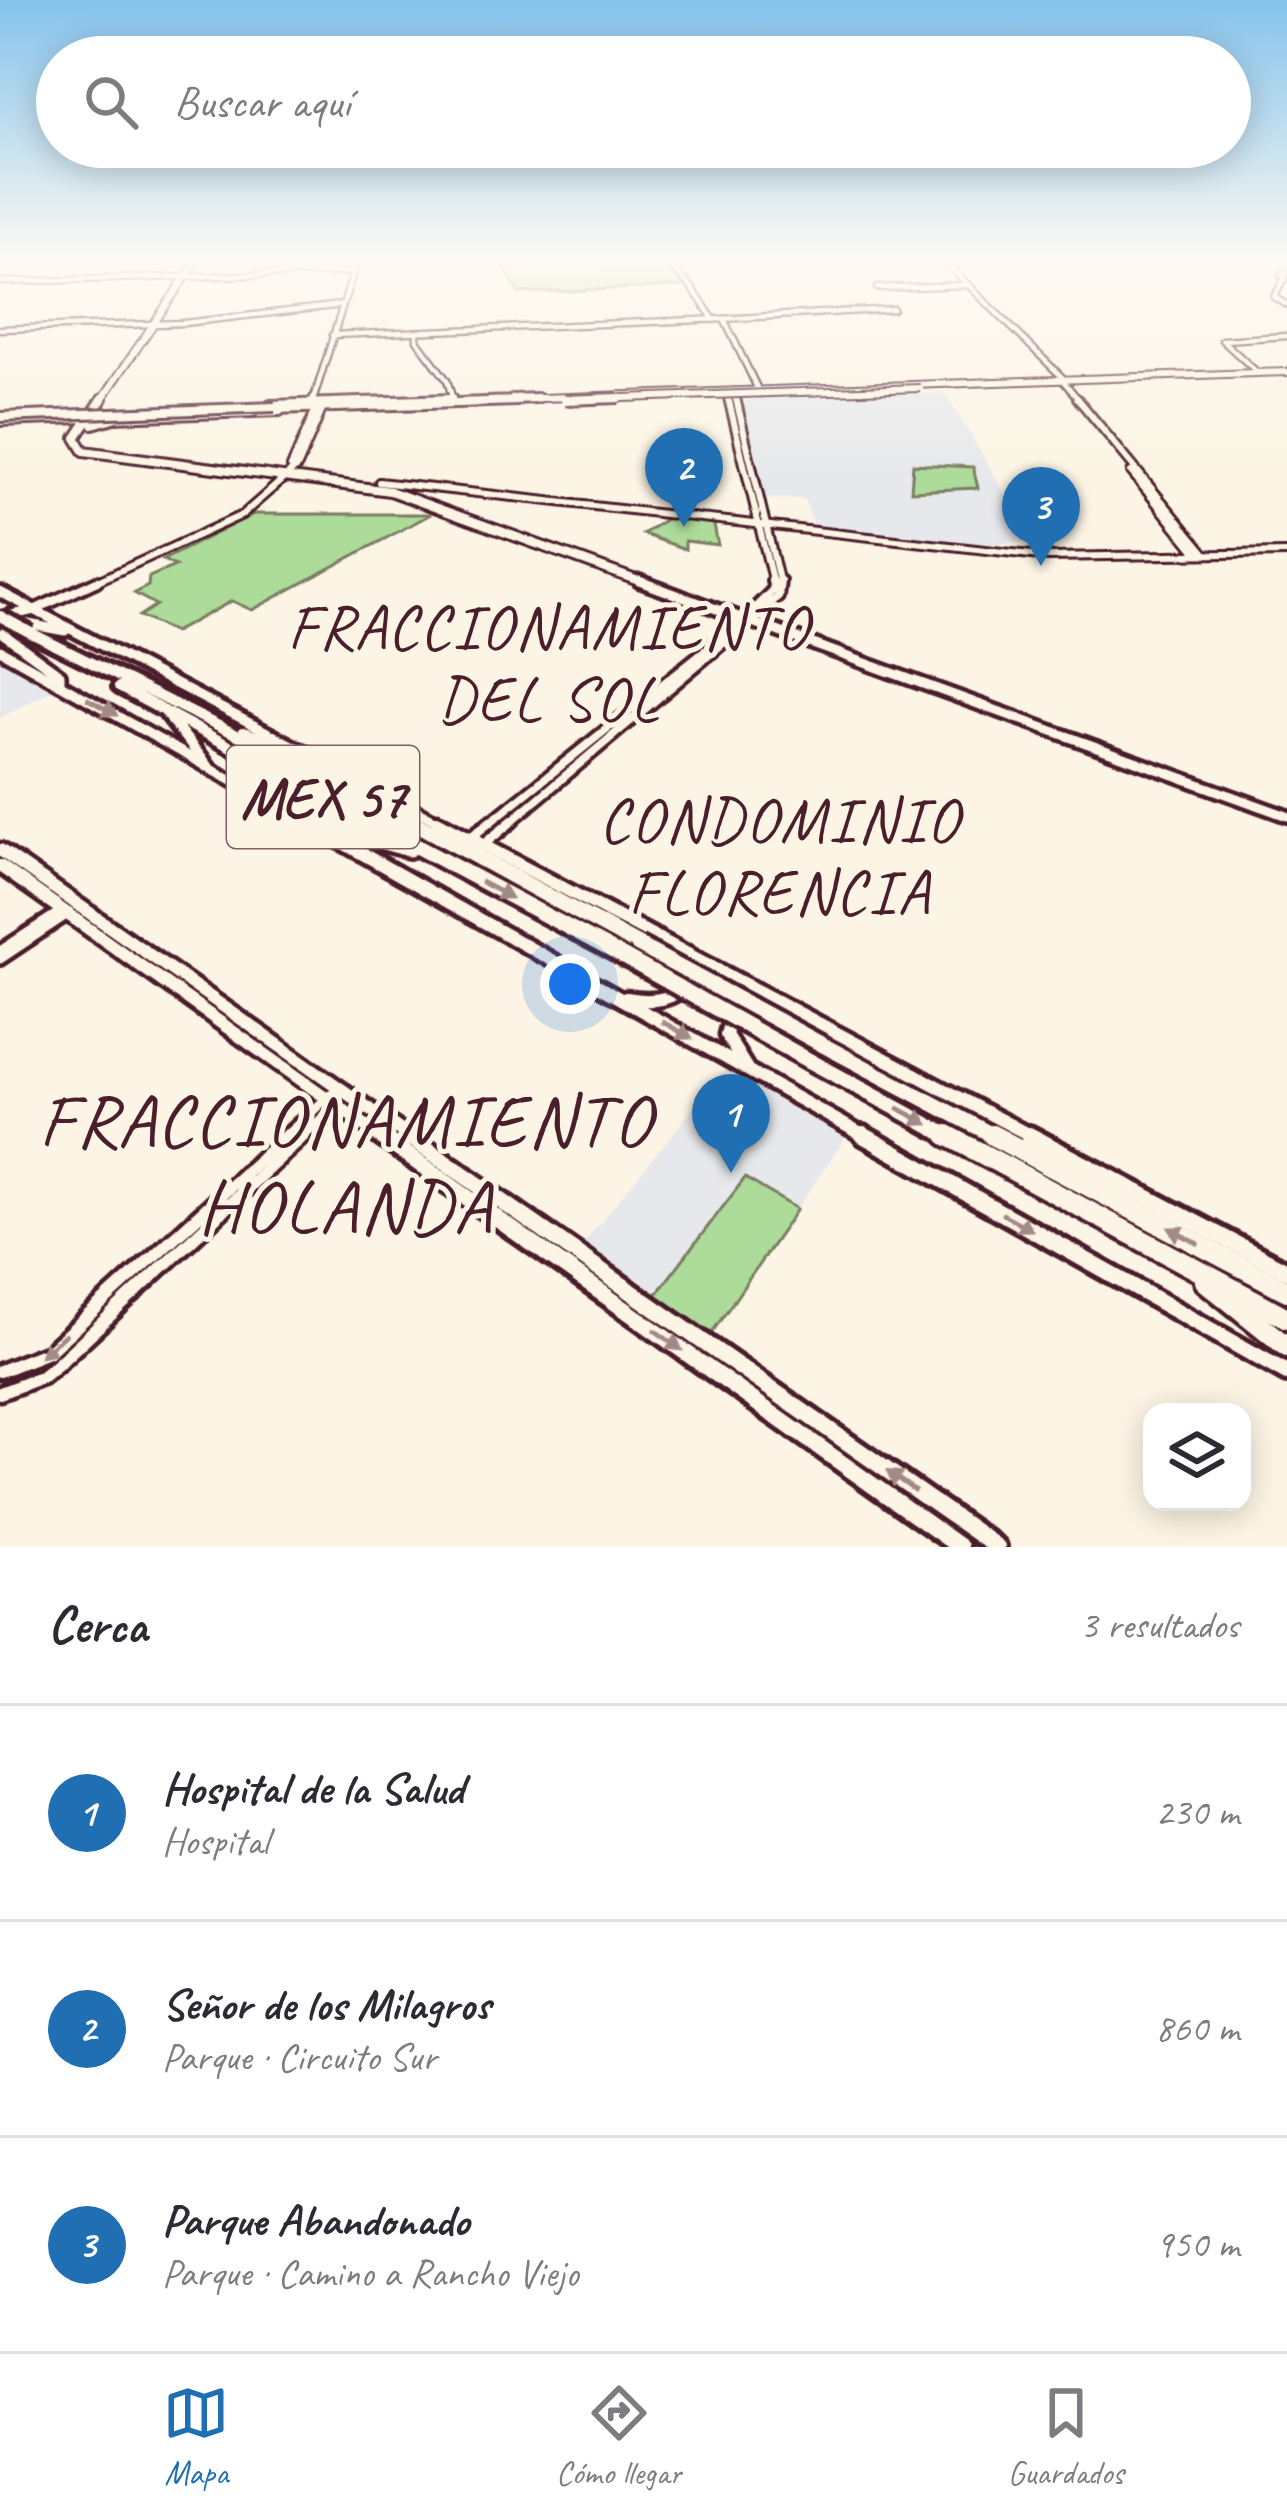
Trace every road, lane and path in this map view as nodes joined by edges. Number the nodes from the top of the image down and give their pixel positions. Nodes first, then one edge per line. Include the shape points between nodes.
1 (149, 332) edge
2 (409, 332) edge
3 (417, 332) edge
4 (726, 332) edge
5 (1012, 332) edge
6 (1012, 332) edge
7 (332, 334) joint
8 (1287, 336) edge
9 (1258, 373) junction
10 (1287, 373) edge
11 (1059, 380) junction
12 (966, 384) junction
13 (759, 392) junction
14 (730, 394) junction
15 (453, 400) junction
16 (515, 400) junction
17 (363, 407) junction
18 (275, 408) junction
19 (316, 408) junction
20 (116, 414) junction
21 (90, 417) junction
22 (0, 418) edge
23 (287, 474) junction
24 (379, 482) junction
25 (762, 524) junction
26 (1287, 551) edge
27 (1201, 553) junction
28 (0, 592) edge
29 (39, 610) junction
30 (751, 619) junction
31 (0, 620) edge
32 (27, 634) junction
33 (85, 636) junction
34 (0, 650) edge
35 (61, 684) junction
36 (162, 710) junction
37 (205, 722) junction
38 (305, 752) junction
39 (208, 766) junction
40 (364, 782) junction
41 (1287, 813) edge
42 (301, 819) junction
43 (436, 833) junction
44 (476, 842) junction
45 (0, 850) edge
46 (430, 855) junction
47 (0, 866) edge
48 (72, 908) junction
49 (687, 952) junction
50 (0, 955) edge
51 (616, 997) junction
52 (785, 1004) junction
53 (816, 1052) junction
54 (749, 1071) junction
55 (337, 1096) junction
56 (1225, 1258) junction
57 (1181, 1261) junction
58 (1287, 1271) edge
59 (1287, 1280) edge
60 (1287, 1291) edge
61 (1287, 1318) edge
62 (1287, 1347) edge
63 (0, 1371) edge
64 (1287, 1373) edge
65 (0, 1393) edge
66 (960, 1547) edge
67 (998, 1547) edge

1 - 21 main road
2 - 7 street
3 - 15 street
4 - 13 street
5 - 11 street
6 - 11 street
7 - 19 street
8 - 9 street via 1222,340
9 - 10 main road
9 - 11 main road
10 - 11 main road
11 - 12 main road
11 - 27 street
12 - 13 main road
12 - 16 main road, bridge
13 - 14 main road
14 - 16 main road
14 - 25 street
15 - 16 main road
15 - 18 main road
15 - 19 street
16 - 17 main road
17 - 18 main road
17 - 19 street
18 - 22 main road, bridge
19 - 20 street
19 - 23 street
20 - 21 main road
20 - 21 street
21 - 22 street
21 - 23 main road via 84,451
23 - 24 main road
23 - 29 street via 242,515
23 - 30 main road via 390,491
24 - 25 street
24 - 30 main road
25 - 27 street via 1046,556
25 - 30 street via 778,597
26 - 27 street
28 - 29 main road
29 - 31 main road
29 - 33 main road
30 - 41 main road
30 - 44 street
30 - 44 street
31 - 32 highway, MEX 57, bridge
32 - 36 highway, MEX 57
32 - 37 highway, MEX 57
33 - 35 main road via 31,622 2,633 60,675
33 - 38 main road
34 - 35 main road
35 -> 39 main road
36 - 39 highway
36 - 46 highway, MEX 57
37 - 38 highway
37 - 43 highway, MEX 57
38 - 40 main road
39 - 42 main road
40 - 43 highway
40 - 44 main road
42 - 46 highway
42 - 51 main road
43 - 53 highway, MEX 57, bridge
44 - 49 main road
45 - 48 main road
46 -> 53 highway, MEX 57, bridge
47 - 48 main road
48 - 50 street
48 - 55 main road
49 - 51 main road via 698,973 682,994 650,1002
49 - 52 main road
51 -> 54 main road
52 - 54 main road via 757,1003 730,1020 726,1035
52 - 58 main road
56 -> 53 highway, MEX 57
53 -> 57 highway, MEX 57
54 -> 64 main road
55 -> 63 street via 48,1352
55 - 65 street via 58,1364
55 -> 66 main road
67 -> 55 main road
56 - 59 highway
56 - 60 highway, MEX 57
57 - 61 highway, MEX 57
57 - 62 highway

